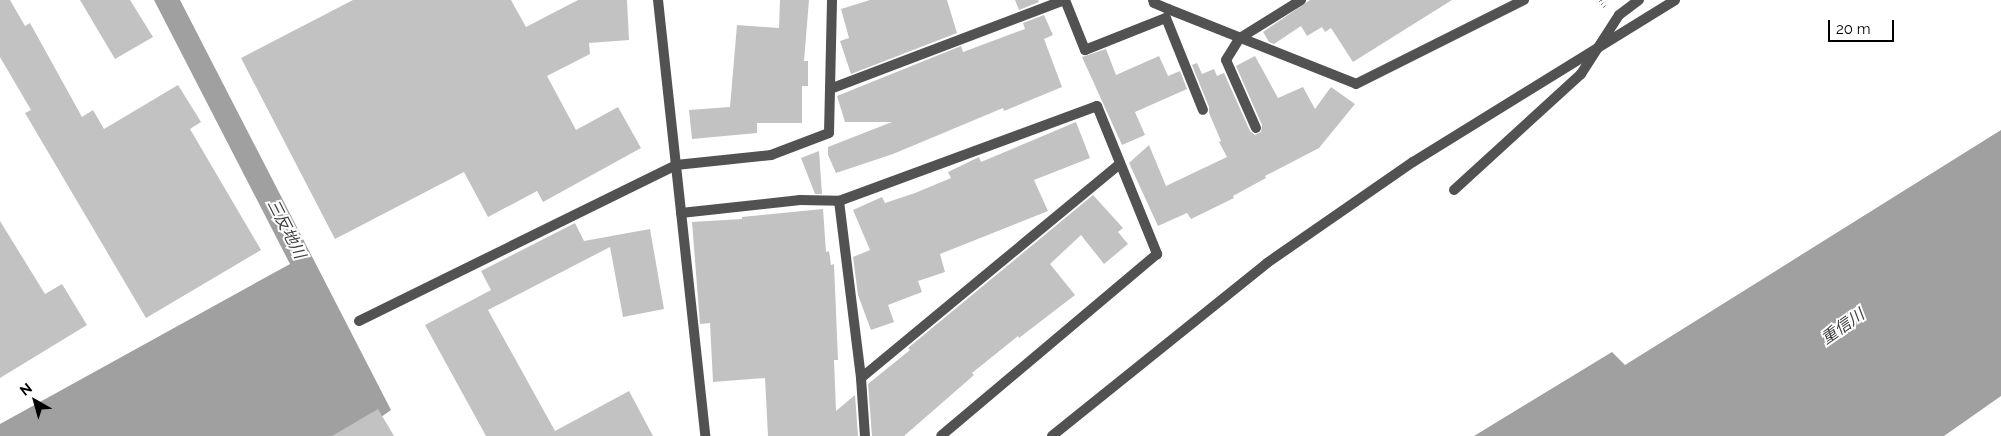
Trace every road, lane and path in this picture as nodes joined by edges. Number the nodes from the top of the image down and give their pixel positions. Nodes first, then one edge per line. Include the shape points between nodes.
1 (658, 0) edge
2 (832, 0) edge
3 (1064, 0) edge
4 (1153, 0) edge
5 (1301, 0) edge
6 (1524, 0) edge
7 (1639, 0) edge
8 (1675, 0) edge
9 (1167, 13) junction
10 (1240, 38) junction
11 (1599, 48) junction
12 (830, 89) junction
13 (1203, 110) dead end
14 (1256, 128) dead end
15 (1120, 164) junction
16 (676, 165) junction
17 (1454, 190) dead end
18 (839, 201) junction
19 (681, 213) junction
20 (359, 321) dead end
21 (861, 378) junction
22 (705, 436) edge
23 (865, 436) edge
24 (941, 436) edge
25 (1052, 436) edge

1 - 16 street
2 - 12 street
3 - 9 street via 1085,50
3 - 12 street
4 - 9 street
5 - 10 street
6 - 10 street via 1356,84
7 - 11 street via 1619,16
8 - 11 street
9 - 10 street
9 - 13 street
10 - 14 street via 1226,60
11 - 17 street via 1582,74
11 - 25 street via 1413,162 1267,263
12 - 16 street via 829,133 771,155
15 - 18 street via 1097,106
15 - 21 street
15 - 24 street via 1157,254
16 - 19 street
16 - 20 street
18 - 19 street via 800,200
18 - 21 street
19 - 22 street
21 - 23 street

